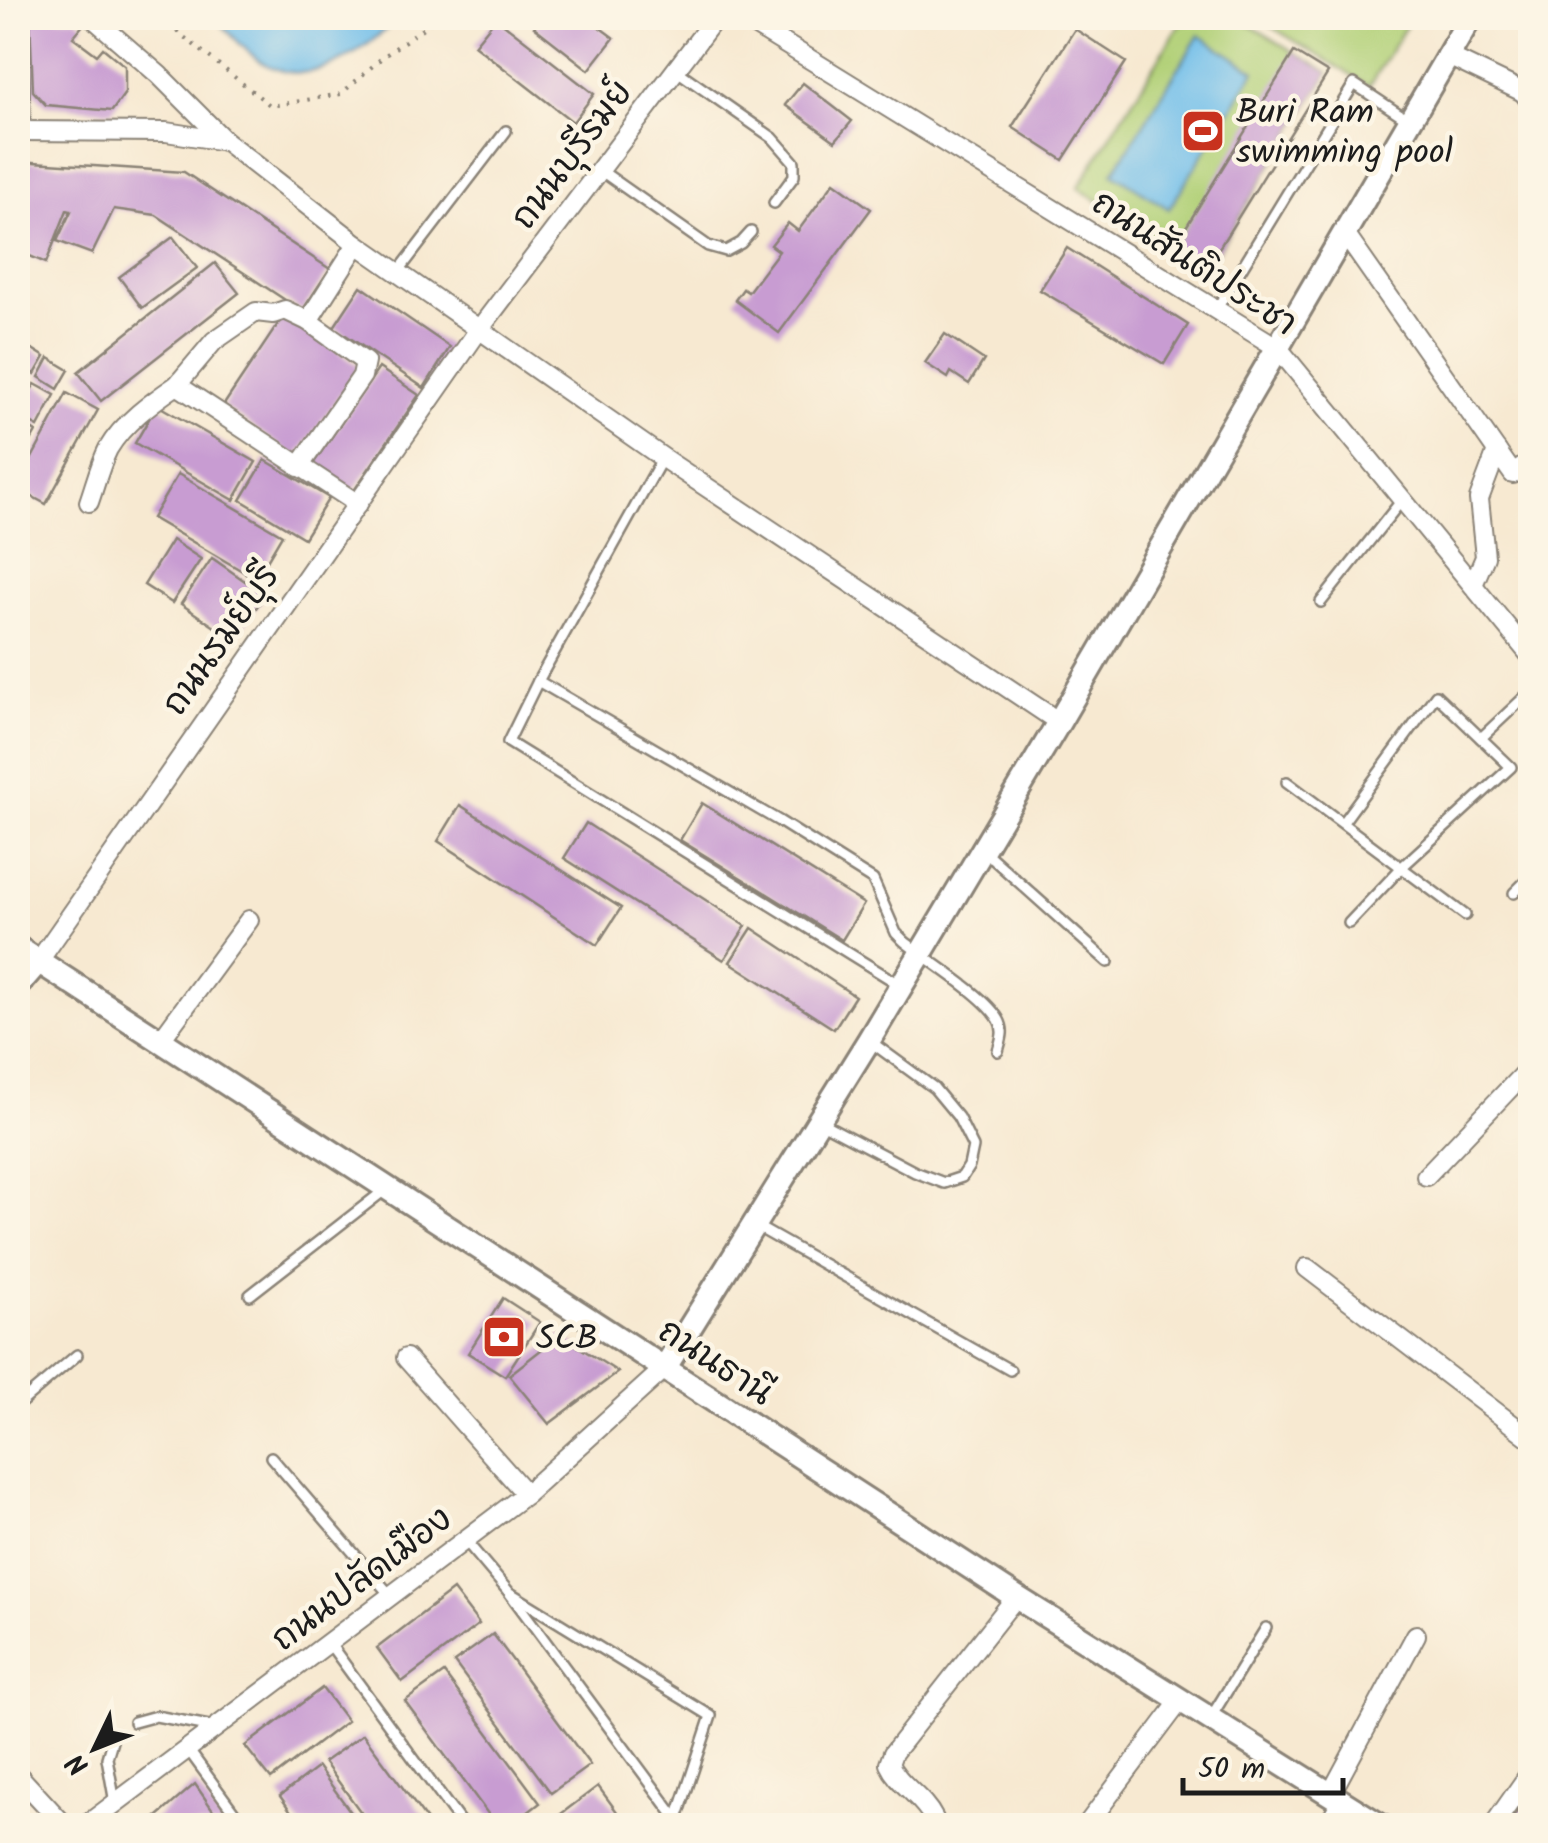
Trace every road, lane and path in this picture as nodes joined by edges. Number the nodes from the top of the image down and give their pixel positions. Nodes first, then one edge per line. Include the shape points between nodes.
1 (93, 18) edge
2 (160, 18) edge
3 (443, 18) edge
4 (715, 18) edge
5 (743, 18) edge
6 (1470, 18) edge
7 (18, 26) edge
8 (1446, 55) junction
9 (676, 70) junction
10 (1530, 101) edge
11 (1410, 121) junction
12 (19, 131) edge
13 (506, 131) dead end
14 (224, 141) junction
15 (600, 170) junction
16 (774, 203) dead end
17 (750, 232) dead end
18 (1346, 234) junction
19 (357, 244) junction
20 (398, 272) junction
21 (1216, 310) junction
22 (308, 321) junction
23 (478, 331) junction
24 (1278, 348) junction
25 (177, 385) junction
26 (1496, 451) junction
27 (663, 457) junction
28 (1530, 462) edge
29 (300, 467) junction
30 (1402, 500) junction
31 (89, 502) dead end
32 (358, 504) junction
33 (1473, 585) junction
34 (1322, 602) dead end
35 (1530, 655) edge
36 (538, 681) junction
37 (1530, 692) edge
38 (1059, 722) junction
39 (1482, 738) junction
40 (1287, 782) dead end
41 (1343, 822) junction
42 (981, 848) junction
43 (1402, 866) junction
44 (1530, 877) edge
45 (1514, 893) dead end
46 (1465, 915) dead end
47 (249, 920) dead end
48 (1349, 923) dead end
49 (18, 948) edge
50 (919, 953) junction
51 (38, 962) junction
52 (1108, 962) dead end
53 (18, 985) edge
54 (900, 985) junction
55 (869, 1040) junction
56 (160, 1041) junction
57 (998, 1052) dead end
58 (1530, 1067) edge
59 (819, 1122) junction
60 (1426, 1176) dead end
61 (386, 1188) junction
62 (755, 1226) junction
63 (1307, 1268) dead end
64 (250, 1295) dead end
65 (77, 1355) dead end
66 (406, 1358) dead end
67 (664, 1369) junction
68 (1010, 1370) dead end
69 (18, 1404) edge
70 (1530, 1438) edge
71 (271, 1457) dead end
72 (526, 1494) junction
73 (465, 1540) junction
74 (508, 1591) junction
75 (392, 1597) junction
76 (1016, 1597) junction
77 (1266, 1628) dead end
78 (1416, 1635) dead end
79 (329, 1644) junction
80 (1180, 1701) junction
81 (1210, 1719) junction
82 (134, 1722) dead end
83 (216, 1728) junction
84 (112, 1740) dead end
85 (187, 1748) junction
86 (1530, 1773) edge
87 (18, 1775) edge
88 (1335, 1799) junction
89 (115, 1802) junction
90 (673, 1822) edge
91 (65, 1826) edge
92 (85, 1826) edge
93 (244, 1826) edge
94 (463, 1826) edge
95 (932, 1826) edge
96 (1086, 1826) edge
97 (1327, 1826) edge
98 (1381, 1826) edge
99 (1493, 1826) edge

1 - 14 street
2 - 3 path via 271,106 341,94
4 - 9 street, ถนนบุรีรมย์
5 - 21 street, ถนนสันติประชา
6 - 8 street
7 - 12 street
8 - 10 street
8 - 11 street
9 - 15 street, ถนนบุรีรมย์
9 - 16 lane via 773,138 794,162 794,176
11 - 18 street
11 - 21 lane via 1354,84
12 - 14 street via 166,132
13 - 20 lane
14 - 19 street
15 - 17 lane via 708,246 726,251
15 - 23 street, ถนนบุรีรมย์
18 - 24 street
18 - 26 street
19 - 20 street
19 - 22 street
20 - 23 street
21 - 24 street, ถนนสันติประชา
22 - 25 street via 285,310 256,312 214,340
22 - 29 street via 365,362
23 - 27 street
23 - 32 street, ถนนรมย์บุรี
24 - 30 street, ถนนสันติประชา
24 - 38 street
25 - 29 street
25 - 31 street via 108,450
26 - 28 street via 1513,474
26 - 33 street via 1479,499 1485,557
27 - 36 lane
27 - 38 street
29 - 32 street
30 - 33 street, ถนนสันติประชา
30 - 34 lane
32 - 51 street, ถนนรมย์บุรี
33 - 35 street, ถนนสันติประชา
36 - 50 lane via 873,880 896,933
36 - 54 lane via 508,742
37 - 39 lane
38 - 42 street
39 - 41 lane via 1436,695
39 - 43 lane via 1511,766
40 - 41 lane
41 - 43 lane
42 - 50 street
42 - 52 lane
43 - 46 lane
43 - 48 lane
44 - 45 lane
47 - 56 street
49 - 51 street, ถนนธานี
50 - 54 street
50 - 57 lane via 999,1020
51 - 53 street, ถนนรมย์บุรี
51 - 56 street, ถนนธานี
54 - 55 street
55 - 59 street
55 - 59 lane via 934,1088 958,1117 973,1147 962,1178 944,1184
56 - 61 street, ถนนธานี
58 - 60 street
59 - 62 street
61 - 64 lane
61 - 67 street, ถนนธานี
62 - 67 street
62 - 68 lane
63 - 70 street
65 - 69 lane
66 - 72 street
67 - 72 street, ถนนปลัดเมือง
67 - 76 street, ถนนธานี
71 - 75 lane
72 - 73 street, ถนนปลัดเมือง
73 - 74 lane
73 - 75 street, ถนนปลัดเมือง
74 - 90 lane
74 - 90 lane via 711,1716
75 - 79 street, ถนนปลัดเมือง
76 - 80 street, ถนนธานี
76 - 95 street via 893,1753 894,1774 926,1802
77 - 81 lane
78 - 88 street
79 - 83 street, ถนนปลัดเมือง
79 - 94 lane
80 - 81 street, ถนนธานี
80 - 96 street
81 - 88 street, ถนนธานี
82 - 83 lane via 156,1716
83 - 85 street, ถนนปลัดเมือง
84 - 89 lane via 107,1758
85 - 89 street, ถนนปลัดเมือง
85 - 93 lane
86 - 99 street
87 - 91 street
88 - 97 street
88 - 98 street, ถนนธานี
89 - 92 street, ถนนปลัดเมือง

